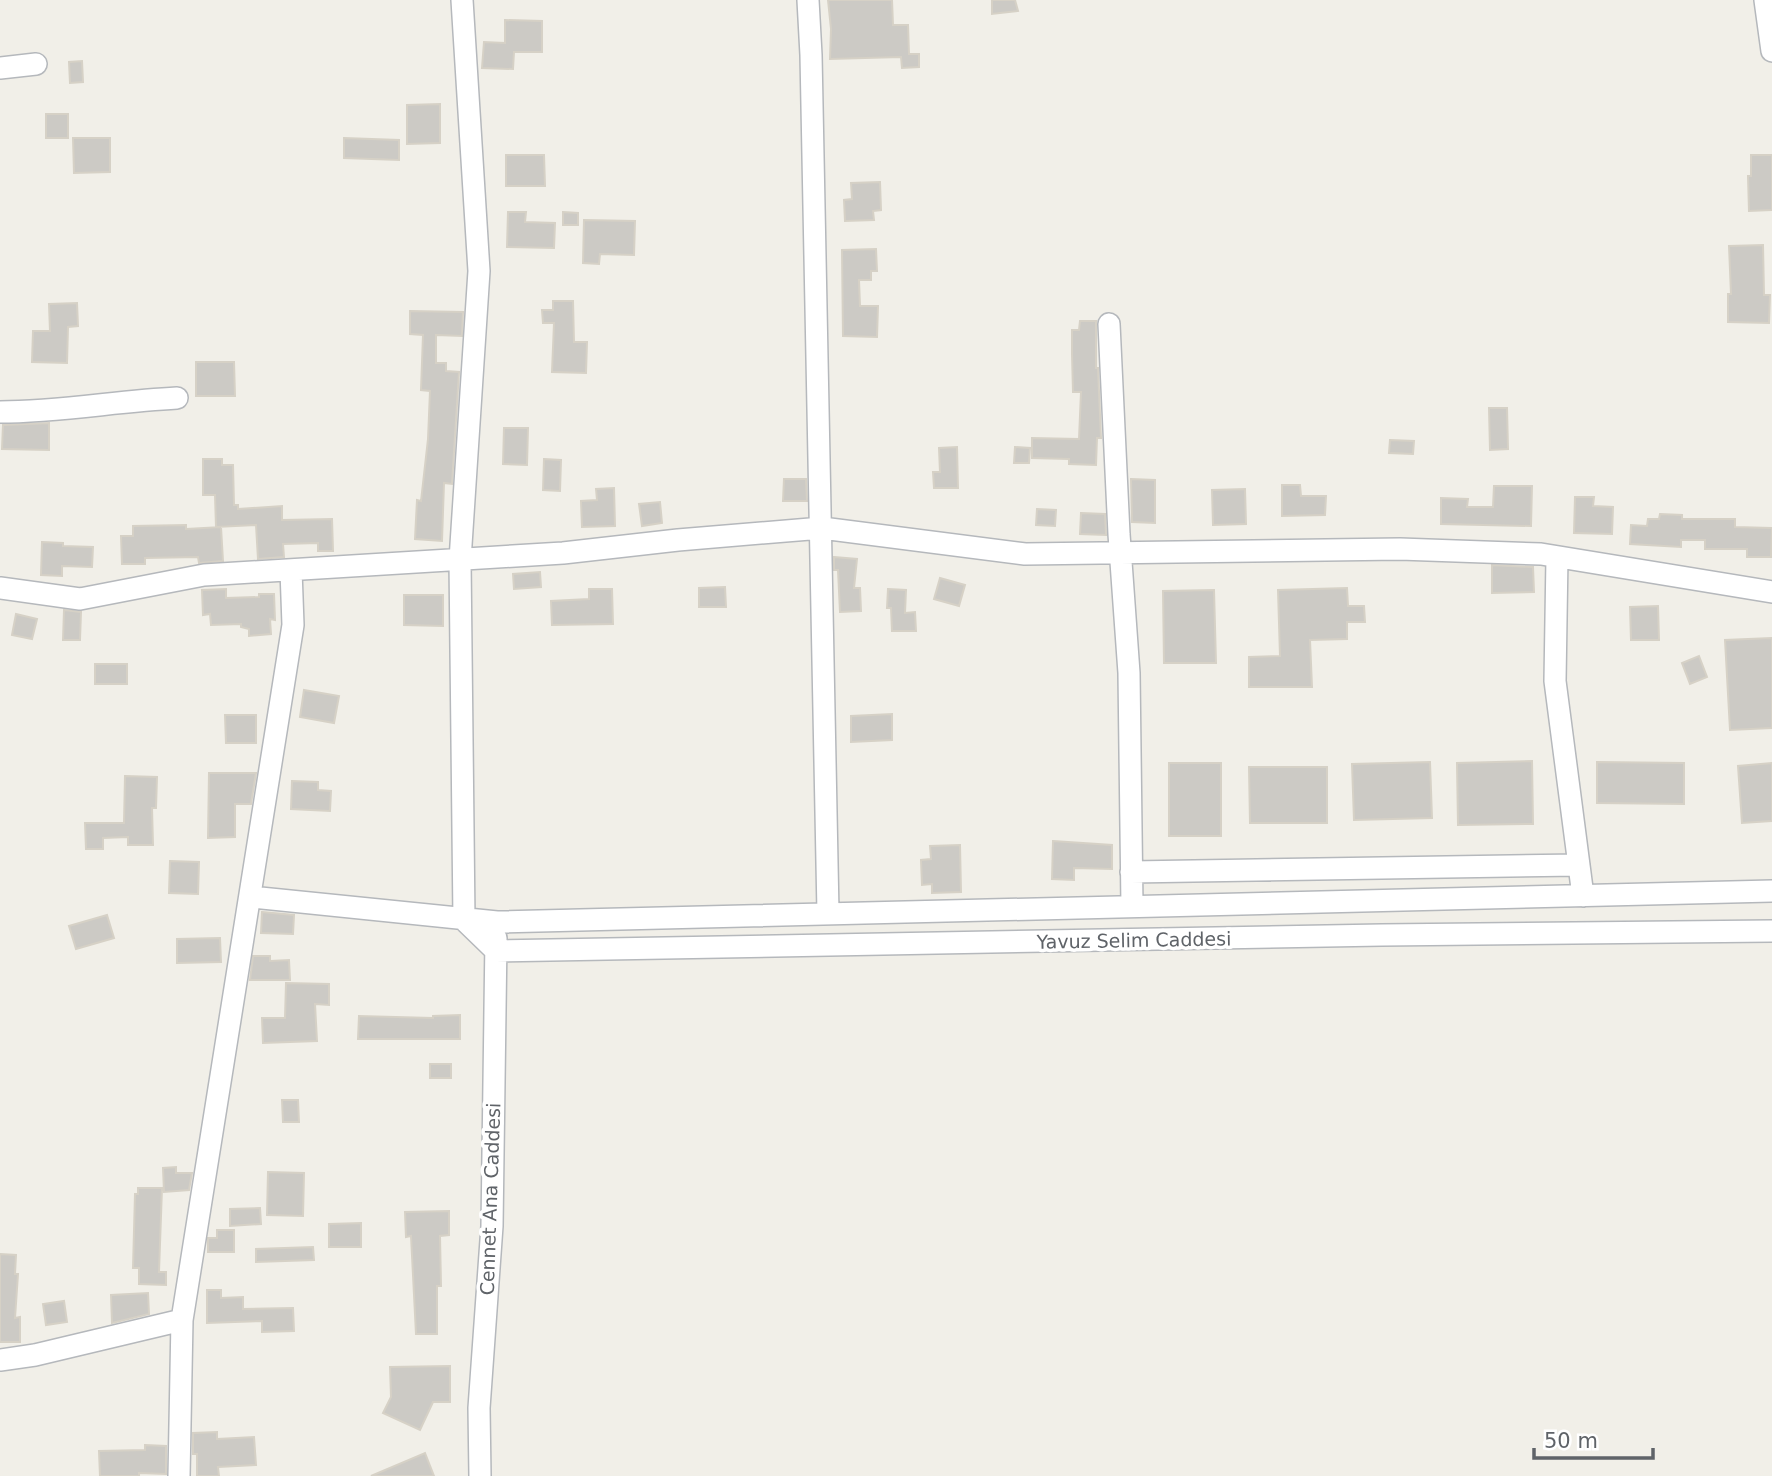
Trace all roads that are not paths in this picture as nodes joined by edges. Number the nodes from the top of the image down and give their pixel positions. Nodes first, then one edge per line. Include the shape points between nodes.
1 (462, 0) edge
2 (808, 0) edge
3 (1765, 0) edge
4 (1772, 51) edge
5 (36, 64) dead end
6 (0, 68) edge
7 (1109, 324) dead end
8 (177, 398) dead end
9 (0, 412) edge
10 (822, 528) junction
11 (1121, 553) junction
12 (1556, 557) junction
13 (460, 560) junction
14 (291, 570) junction
15 (0, 588) edge
16 (1772, 592) edge
17 (1579, 865) junction
18 (1131, 872) junction
19 (1772, 891) edge
20 (1583, 895) junction
21 (251, 897) junction
22 (1132, 906) junction
23 (828, 913) junction
24 (464, 920) junction
25 (497, 922) junction
26 (1772, 931) edge
27 (496, 951) junction
28 (182, 1320) junction
29 (0, 1360) edge
30 (179, 1476) edge
31 (480, 1476) edge

1 - 13 street via 479,271
2 - 10 street
3 - 4 street
5 - 6 street
7 - 11 street
8 - 9 street via 45,412
10 - 11 street via 1025,554
10 - 13 street
10 - 23 street
11 - 12 street via 1400,549
11 - 18 street via 1129,673
12 - 16 street
12 - 17 street via 1555,681
13 - 14 street
13 - 24 street
14 - 15 street via 204,575 80,600
14 - 21 street via 293,625
17 - 18 street
17 - 20 street
18 - 22 street
19 - 20 street, Yavuz Selim Caddesi
20 - 22 street, Yavuz Selim Caddesi
21 - 24 street, Yavuz Selim Caddesi
21 - 28 street
22 - 23 street, Yavuz Selim Caddesi
23 - 25 street, Yavuz Selim Caddesi
24 - 25 street, Yavuz Selim Caddesi
24 - 27 street
25 - 27 street, Cennet Ana Caddesi
26 - 27 street, Yavuz Selim Caddesi
27 - 31 street, Cennet Ana Caddesi via 492,1227 479,1408
28 - 29 street
28 - 30 street

